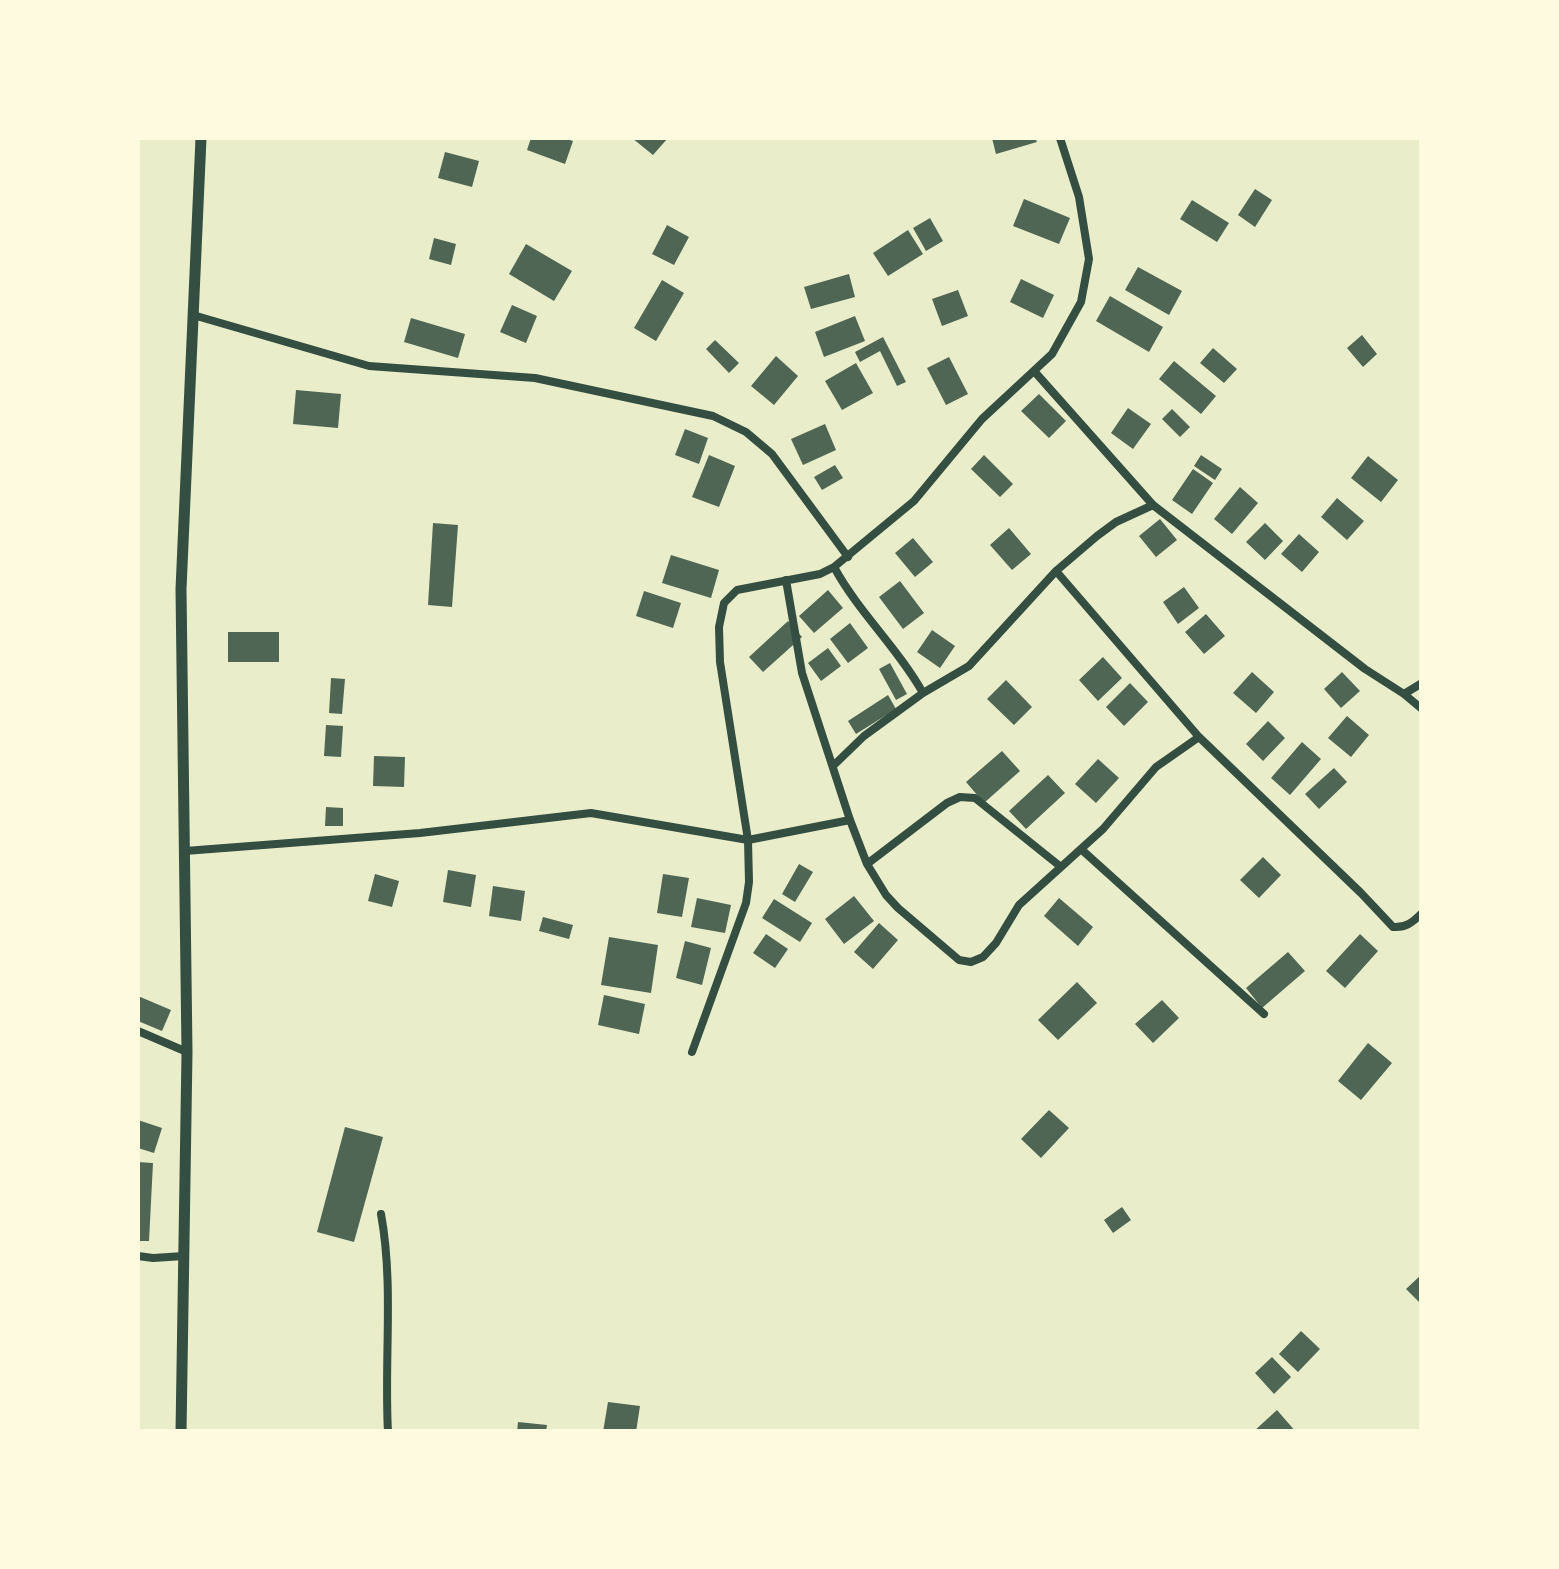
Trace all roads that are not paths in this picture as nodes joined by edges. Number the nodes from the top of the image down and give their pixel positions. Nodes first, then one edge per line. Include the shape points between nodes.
1 (201, 138) edge
2 (1060, 138) edge
3 (192, 315) junction
4 (1034, 371) junction
5 (1153, 506) junction
6 (848, 557) junction
7 (834, 567) junction
8 (1056, 571) junction
9 (786, 580) junction
10 (1422, 683) edge
11 (924, 692) junction
12 (1404, 694) junction
13 (1422, 709) edge
14 (1199, 737) junction
15 (833, 766) junction
16 (850, 820) junction
17 (748, 840) junction
18 (1082, 850) junction
19 (185, 851) junction
20 (867, 864) junction
21 (1062, 867) junction
22 (1422, 913) edge
23 (1264, 1014) dead end
24 (138, 1031) edge
25 (187, 1052) junction
26 (692, 1052) dead end
27 (381, 1214) dead end
28 (138, 1256) edge
29 (184, 1256) junction
30 (182, 1432) edge
31 (388, 1432) edge

1 - 3 main road
2 - 4 street via 1089,260 1081,302 1052,354
3 - 6 street via 369,366 535,378 713,416 772,454
3 - 19 main road via 181,588
4 - 5 street
4 - 6 street via 982,418 914,501
5 - 8 street via 1116,522
5 - 12 street
6 - 7 street
7 - 9 street
7 - 11 street
8 - 11 street via 969,666
8 - 14 street
9 - 15 street via 802,673
9 - 17 street via 737,590 724,603 719,627
10 - 12 street
11 - 15 street
12 - 13 street
14 - 18 street via 1156,766
14 - 22 street via 1393,927
15 - 16 street
16 - 17 street
16 - 20 street
17 - 19 street via 591,813
17 - 26 street via 746,903
18 - 21 street
18 - 23 street
19 - 25 main road
20 - 21 street via 946,803 975,798
20 - 21 street via 898,908 959,960 971,962 983,957 1019,905
24 - 25 street
25 - 29 main road
27 - 31 street via 388,1250
28 - 29 street
29 - 30 main road

